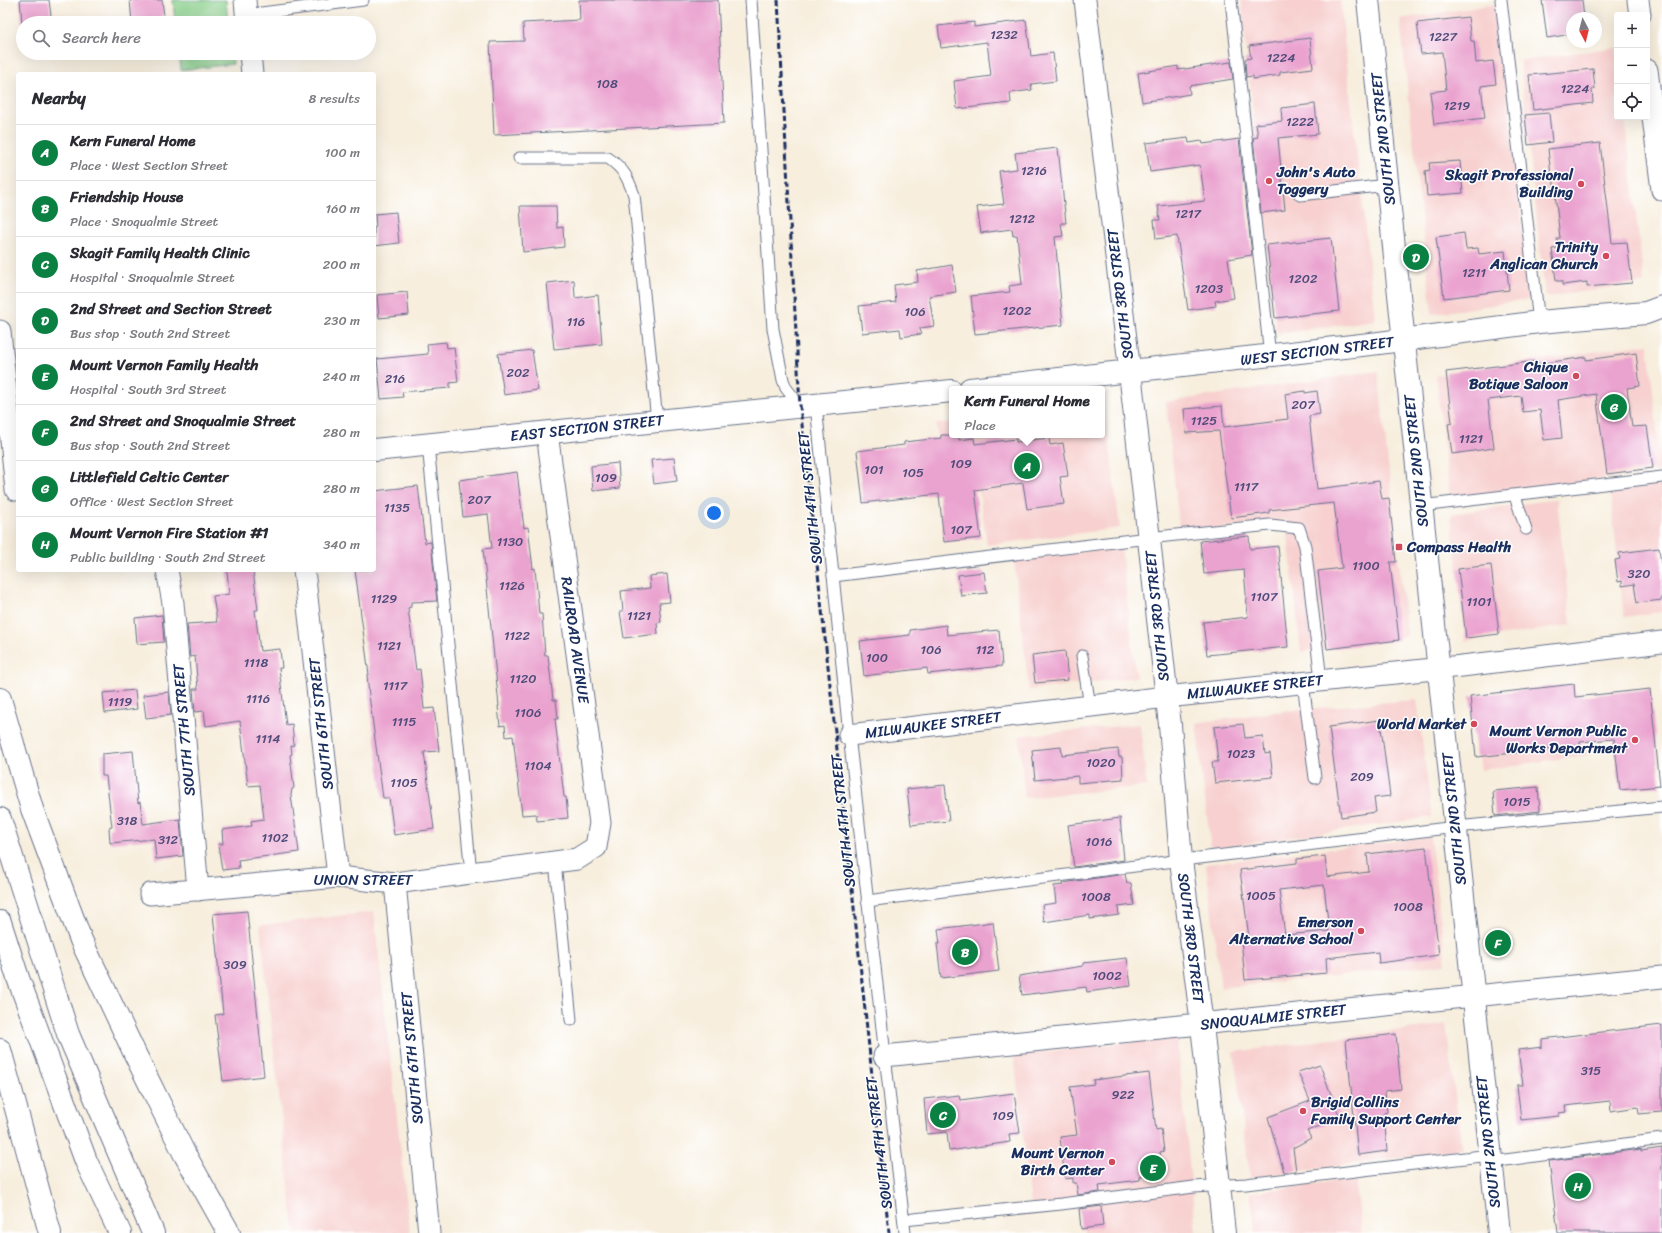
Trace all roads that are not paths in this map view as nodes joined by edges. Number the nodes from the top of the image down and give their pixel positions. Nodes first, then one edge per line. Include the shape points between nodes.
1 (363, 0) edge
2 (751, 0) edge
3 (1085, 0) edge
4 (1231, 0) edge
5 (1368, 0) edge
6 (1501, 0) edge
7 (1638, 0) edge
8 (1640, 12) edge
9 (246, 13) edge
10 (251, 60) edge
11 (252, 72) edge
12 (1649, 84) edge
13 (519, 158) dead end
14 (1387, 185) junction
15 (1662, 190) edge
16 (1300, 195) dead end
17 (1662, 307) edge
18 (1539, 322) junction
19 (0, 331) edge
20 (1404, 340) junction
21 (1270, 356) junction
22 (1130, 372) junction
23 (998, 386) edge
24 (949, 391) edge
25 (808, 406) junction
26 (657, 421) junction
27 (547, 433) junction
28 (428, 444) junction
29 (376, 450) edge
30 (1662, 477) edge
31 (16, 481) edge
32 (1515, 496) junction
33 (1421, 506) junction
34 (1526, 529) dead end
35 (1148, 538) junction
36 (167, 572) edge
37 (304, 572) edge
38 (833, 576) junction
39 (1662, 642) edge
40 (1082, 656) dead end
41 (1437, 668) junction
42 (1312, 681) junction
43 (1166, 697) junction
44 (0, 699) edge
45 (1090, 706) junction
46 (849, 735) junction
47 (1315, 778) dead end
48 (1662, 807) edge
49 (0, 818) edge
50 (1456, 827) junction
51 (596, 847) joint
52 (1181, 860) junction
53 (555, 862) junction
54 (471, 873) junction
55 (338, 877) junction
56 (395, 883) junction
57 (198, 890) junction
58 (150, 894) dead end
59 (867, 901) junction
60 (0, 922) edge
61 (1662, 977) edge
62 (1472, 996) junction
63 (571, 1020) dead end
64 (1202, 1024) junction
65 (0, 1050) edge
66 (884, 1056) junction
67 (1662, 1139) edge
68 (1490, 1158) junction
69 (1218, 1186) junction
70 (904, 1220) junction
71 (50, 1233) edge
72 (120, 1233) edge
73 (153, 1233) edge
74 (229, 1233) edge
75 (429, 1233) edge
76 (905, 1233) edge
77 (1224, 1233) edge
78 (1499, 1233) edge

1 - 9 lane
2 - 25 lane via 773,329 786,388
3 - 22 street, SOUTH 3RD STREET
4 - 21 lane
5 - 14 main road, SOUTH 2ND STREET
6 - 18 lane
7 - 8 street
10 - 11 street
12 - 15 street
13 - 26 lane via 608,158 627,176 634,195
14 - 16 lane
14 - 20 main road, SOUTH 2ND STREET
17 - 18 main road, WEST SECTION STREET via 1646,313
18 - 20 main road, WEST SECTION STREET
19 - 31 street
20 - 21 main road, WEST SECTION STREET
20 - 33 main road, SOUTH 2ND STREET
21 - 22 main road, WEST SECTION STREET
22 - 23 main road, WEST SECTION STREET
22 - 35 main road, SOUTH 3RD STREET
24 - 25 main road
25 - 26 main road, EAST SECTION STREET
25 - 38 lane, SOUTH 4TH STREET
26 - 27 main road, EAST SECTION STREET
27 - 28 main road, EAST SECTION STREET
27 - 51 street, RAILROAD AVENUE via 600,822
28 - 29 main road, EAST SECTION STREET
28 - 54 lane
30 - 32 lane
32 - 33 lane
32 - 34 lane
33 - 41 main road, SOUTH 2ND STREET
35 - 38 lane
35 - 42 lane via 1270,525 1299,528 1305,546
35 - 43 main road, SOUTH 3RD STREET
36 - 57 street, SOUTH 7TH STREET via 173,603
37 - 55 street, SOUTH 6TH STREET
38 - 46 lane, SOUTH 4TH STREET
39 - 41 street, MILWAUKEE STREET
40 - 45 lane
41 - 42 street, MILWAUKEE STREET
41 - 50 main road, SOUTH 2ND STREET
42 - 43 street, MILWAUKEE STREET
42 - 47 lane
43 - 45 street, MILWAUKEE STREET
43 - 52 main road, SOUTH 3RD STREET
44 - 74 main road via 32,809 81,940 184,1153
45 - 46 street, MILWAUKEE STREET
46 - 59 lane, SOUTH 4TH STREET
48 - 50 lane
49 - 73 main road via 68,1034
50 - 52 lane
50 - 62 main road, SOUTH 2ND STREET
51 - 53 street, UNION STREET via 577,859
52 - 59 lane
52 - 64 main road, SOUTH 3RD STREET
53 - 54 street, UNION STREET
53 - 63 lane
54 - 56 street, UNION STREET
55 - 56 street, UNION STREET
55 - 57 street, UNION STREET
56 - 75 street, SOUTH 6TH STREET
57 - 58 street, UNION STREET
59 - 66 lane, SOUTH 4TH STREET
60 - 72 main road via 18,978 86,1161
61 - 62 street, SNOQUALMIE STREET
62 - 64 street, SNOQUALMIE STREET
62 - 68 main road, SOUTH 2ND STREET
64 - 66 street, SNOQUALMIE STREET
64 - 69 main road, SOUTH 3RD STREET
65 - 71 main road
66 - 70 lane, SOUTH 4TH STREET
67 - 68 lane
68 - 69 lane
68 - 78 main road, SOUTH 2ND STREET
69 - 70 lane via 1194,1186 1061,1204
69 - 77 main road, SOUTH 3RD STREET
70 - 76 lane, SOUTH 4TH STREET

